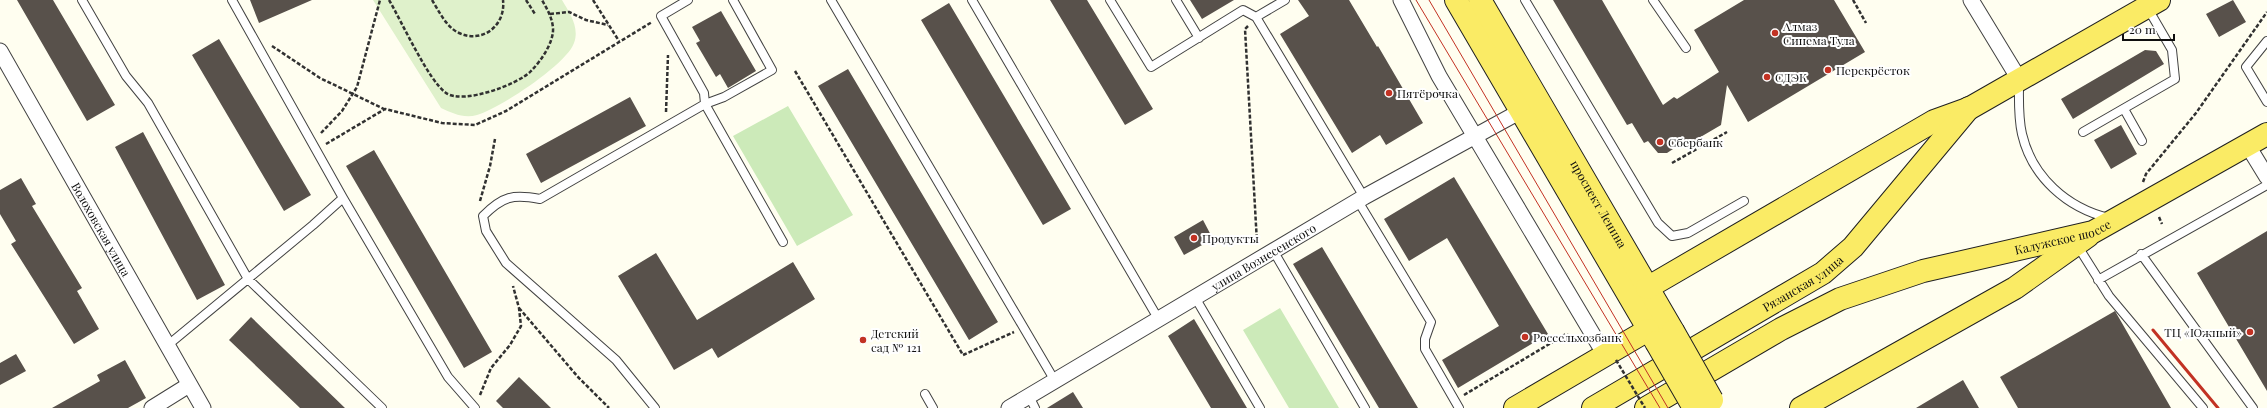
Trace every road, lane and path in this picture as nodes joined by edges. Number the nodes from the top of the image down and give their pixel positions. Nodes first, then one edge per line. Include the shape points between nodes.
1 (82, 0) edge
2 (232, 0) edge
3 (380, 0) edge
4 (389, 0) edge
5 (432, 0) edge
6 (503, 0) edge
7 (526, 0) edge
8 (542, 0) edge
9 (593, 0) edge
10 (688, 0) edge
11 (733, 0) edge
12 (831, 0) edge
13 (972, 0) edge
14 (1110, 0) edge
15 (1176, 0) edge
16 (1285, 0) edge
17 (1401, 0) edge
18 (1456, 0) edge
19 (1480, 0) edge
20 (1525, 0) edge
21 (1653, 0) edge
22 (1853, 0) edge
23 (1971, 0) edge
24 (2153, 3) edge
25 (2267, 12) edge
26 (535, 14) dead end
27 (550, 14) junction
28 (661, 16) junction
29 (1256, 17) junction
30 (1866, 22) dead end
31 (608, 25) junction
32 (247, 27) junction
33 (670, 34) junction
34 (1198, 38) junction
35 (619, 41) junction
36 (2267, 41) edge
37 (1686, 48) dead end
38 (0, 51) edge
39 (795, 71) dead end
40 (2019, 79) junction
41 (352, 94) junction
42 (2267, 102) edge
43 (705, 104) junction
44 (1970, 108) junction
45 (385, 109) junction
46 (2124, 109) junction
47 (1521, 111) junction
48 (663, 118) dead end
49 (1727, 132) dead end
50 (2083, 132) dead end
51 (2267, 134) edge
52 (1476, 136) junction
53 (495, 139) dead end
54 (2142, 141) dead end
55 (2248, 146) junction
56 (315, 147) junction
57 (1672, 163) dead end
58 (2267, 177) edge
59 (2267, 185) edge
60 (2142, 186) dead end
61 (343, 198) junction
62 (1361, 199) junction
63 (1744, 201) dead end
64 (479, 205) dead end
65 (2159, 218) dead end
66 (2114, 219) junction
67 (2162, 224) dead end
68 (2085, 238) junction
69 (783, 242) dead end
70 (1274, 252) junction
71 (2141, 254) junction
72 (1258, 262) junction
73 (248, 279) junction
74 (2098, 280) junction
75 (509, 282) dead end
76 (1647, 288) junction
77 (1196, 299) junction
78 (519, 308) junction
79 (1159, 320) junction
80 (1024, 327) junction
81 (1659, 334) junction
82 (1579, 341) dead end
83 (168, 346) junction
84 (1611, 357) junction
85 (1055, 381) junction
86 (189, 385) junction
87 (924, 394) dead end
88 (1455, 400) junction
89 (1032, 402) edge
90 (476, 405) edge
91 (1708, 405) edge
92 (152, 408) edge
93 (203, 408) edge
94 (382, 408) edge
95 (609, 408) edge
96 (655, 408) edge
97 (933, 408) edge
98 (1009, 408) edge
99 (1260, 408) edge
100 (1365, 408) edge
101 (1459, 408) edge
102 (1515, 408) edge
103 (1593, 408) edge
104 (1645, 408) edge
105 (1801, 408) edge
106 (2203, 408) edge
107 (2253, 408) edge

1 - 73 lane via 126,76 148,103
2 - 32 lane
3 - 41 path via 357,87
4 - 27 path via 432,76 447,94 462,98 493,90 530,72 542,58 549,42 553,29
5 - 6 path via 450,27 459,33 478,36 488,33 501,20
7 - 26 path
8 - 27 path
9 - 31 path
10 - 28 lane
11 - 43 lane via 772,70 724,97
12 - 80 lane
13 - 79 lane
14 - 34 lane via 1151,67
15 - 34 lane
16 - 29 lane
17 - 52 street via 1439,76
18 - 47 main road, проспект Ленина
19 - 76 main road, проспект Ленина
20 - 63 lane via 1658,223 1672,236 1688,234
21 - 37 lane
22 - 30 path
23 - 40 street
24 - 40 main road
24 - 46 lane via 2172,50 2175,79
25 - 60 path via 2196,113 2146,174
27 - 31 path via 569,12 586,20
28 - 33 lane
28 - 35 path
29 - 34 lane via 1243,10
29 - 62 lane
29 - 72 path via 1245,29
31 - 35 path
32 - 41 path via 320,78
32 - 56 lane
33 - 43 lane via 704,93
33 - 48 path via 666,113
35 - 45 path via 506,111 475,125 442,123
36 - 42 lane via 2246,67
38 - 83 street, Волоховская улица
39 - 80 path via 963,355
40 - 44 main road
40 - 66 lane via 2022,134 2034,166 2055,192 2089,213
41 - 45 path
41 - 56 path via 342,111 326,126
43 - 69 lane
43 - 96 lane via 540,199 512,196 497,202 483,216 486,231 506,263 616,360
44 - 76 main road via 1934,121
44 - 103 main road, Рязанская улица via 1853,247 1823,273
45 - 56 path
46 - 50 lane
46 - 54 lane
47 - 52 street, улица Вознесенского
47 - 81 main road, проспект Ленина
49 - 57 path
51 - 55 main road, Калужское шоссе
52 - 62 street, улица Вознесенского
52 - 84 street
53 - 64 path
55 - 58 street
55 - 66 main road, Калужское шоссе
56 - 61 lane
59 - 71 lane
61 - 73 lane
61 - 90 lane via 448,377
62 - 70 street, улица Вознесенского
62 - 88 lane via 1431,322 1425,339 1425,349
65 - 67 path
66 - 68 main road, Калужское шоссе
68 - 74 lane
68 - 104 main road, Калужское шоссе via 1923,271 1840,299 1781,329
68 - 105 main road via 2015,288
70 - 72 street, улица Вознесенского
70 - 100 lane
71 - 74 lane
71 - 107 lane
72 - 77 street, улица Вознесенского
73 - 83 lane
73 - 94 lane
74 - 106 lane via 2108,296
75 - 78 path
76 - 81 main road, проспект Ленина
77 - 79 street, улица Вознесенского
77 - 99 lane
78 - 90 path via 520,326 510,345 491,368
78 - 95 path via 578,377
79 - 85 street, улица Вознесенского
80 - 85 lane
81 - 84 main road
81 - 91 main road, проспект Ленина, bridge
82 - 88 path via 1566,334
83 - 86 street, Волоховская улица
84 - 102 main road
84 - 104 path, bridge
85 - 89 street, улица Вознесенского
86 - 92 street
86 - 93 street, Волоховская улица
87 - 97 lane
88 - 101 lane
89 - 98 street, улица Вознесенского

